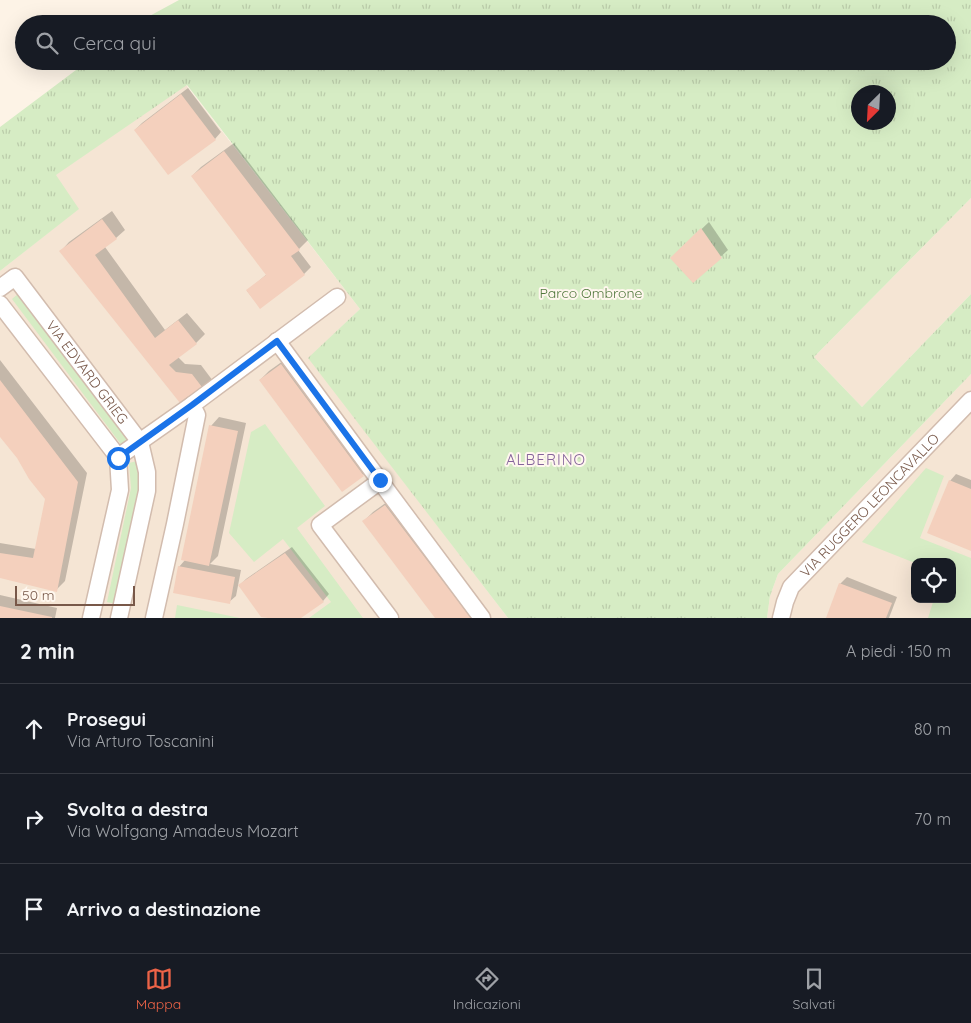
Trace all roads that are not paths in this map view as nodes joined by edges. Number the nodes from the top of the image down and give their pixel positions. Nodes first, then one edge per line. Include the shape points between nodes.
1 (0, 288) edge
2 (337, 297) dead end
3 (0, 304) edge
4 (277, 341) junction
5 (971, 400) edge
6 (192, 405) junction
7 (140, 442) junction
8 (118, 458) junction
9 (380, 480) junction
10 (91, 615) edge
11 (118, 618) edge
12 (154, 618) edge
13 (390, 618) edge
14 (482, 618) edge
15 (781, 618) edge

1 - 7 street, VIA EDVARD GRIEG via 15,277
2 - 4 street
3 - 8 street, VIA EDVARD GRIEG
4 - 6 street
4 - 9 street
5 - 15 street, VIA RUGGERO LEONCAVALLO via 791,587
6 - 7 street
6 - 12 street via 197,415
7 - 8 street
7 - 11 street, VIA EDVARD GRIEG via 147,472 147,491
8 - 10 street via 120,490
9 - 13 street via 320,526
9 - 14 street
10 - 11 street

